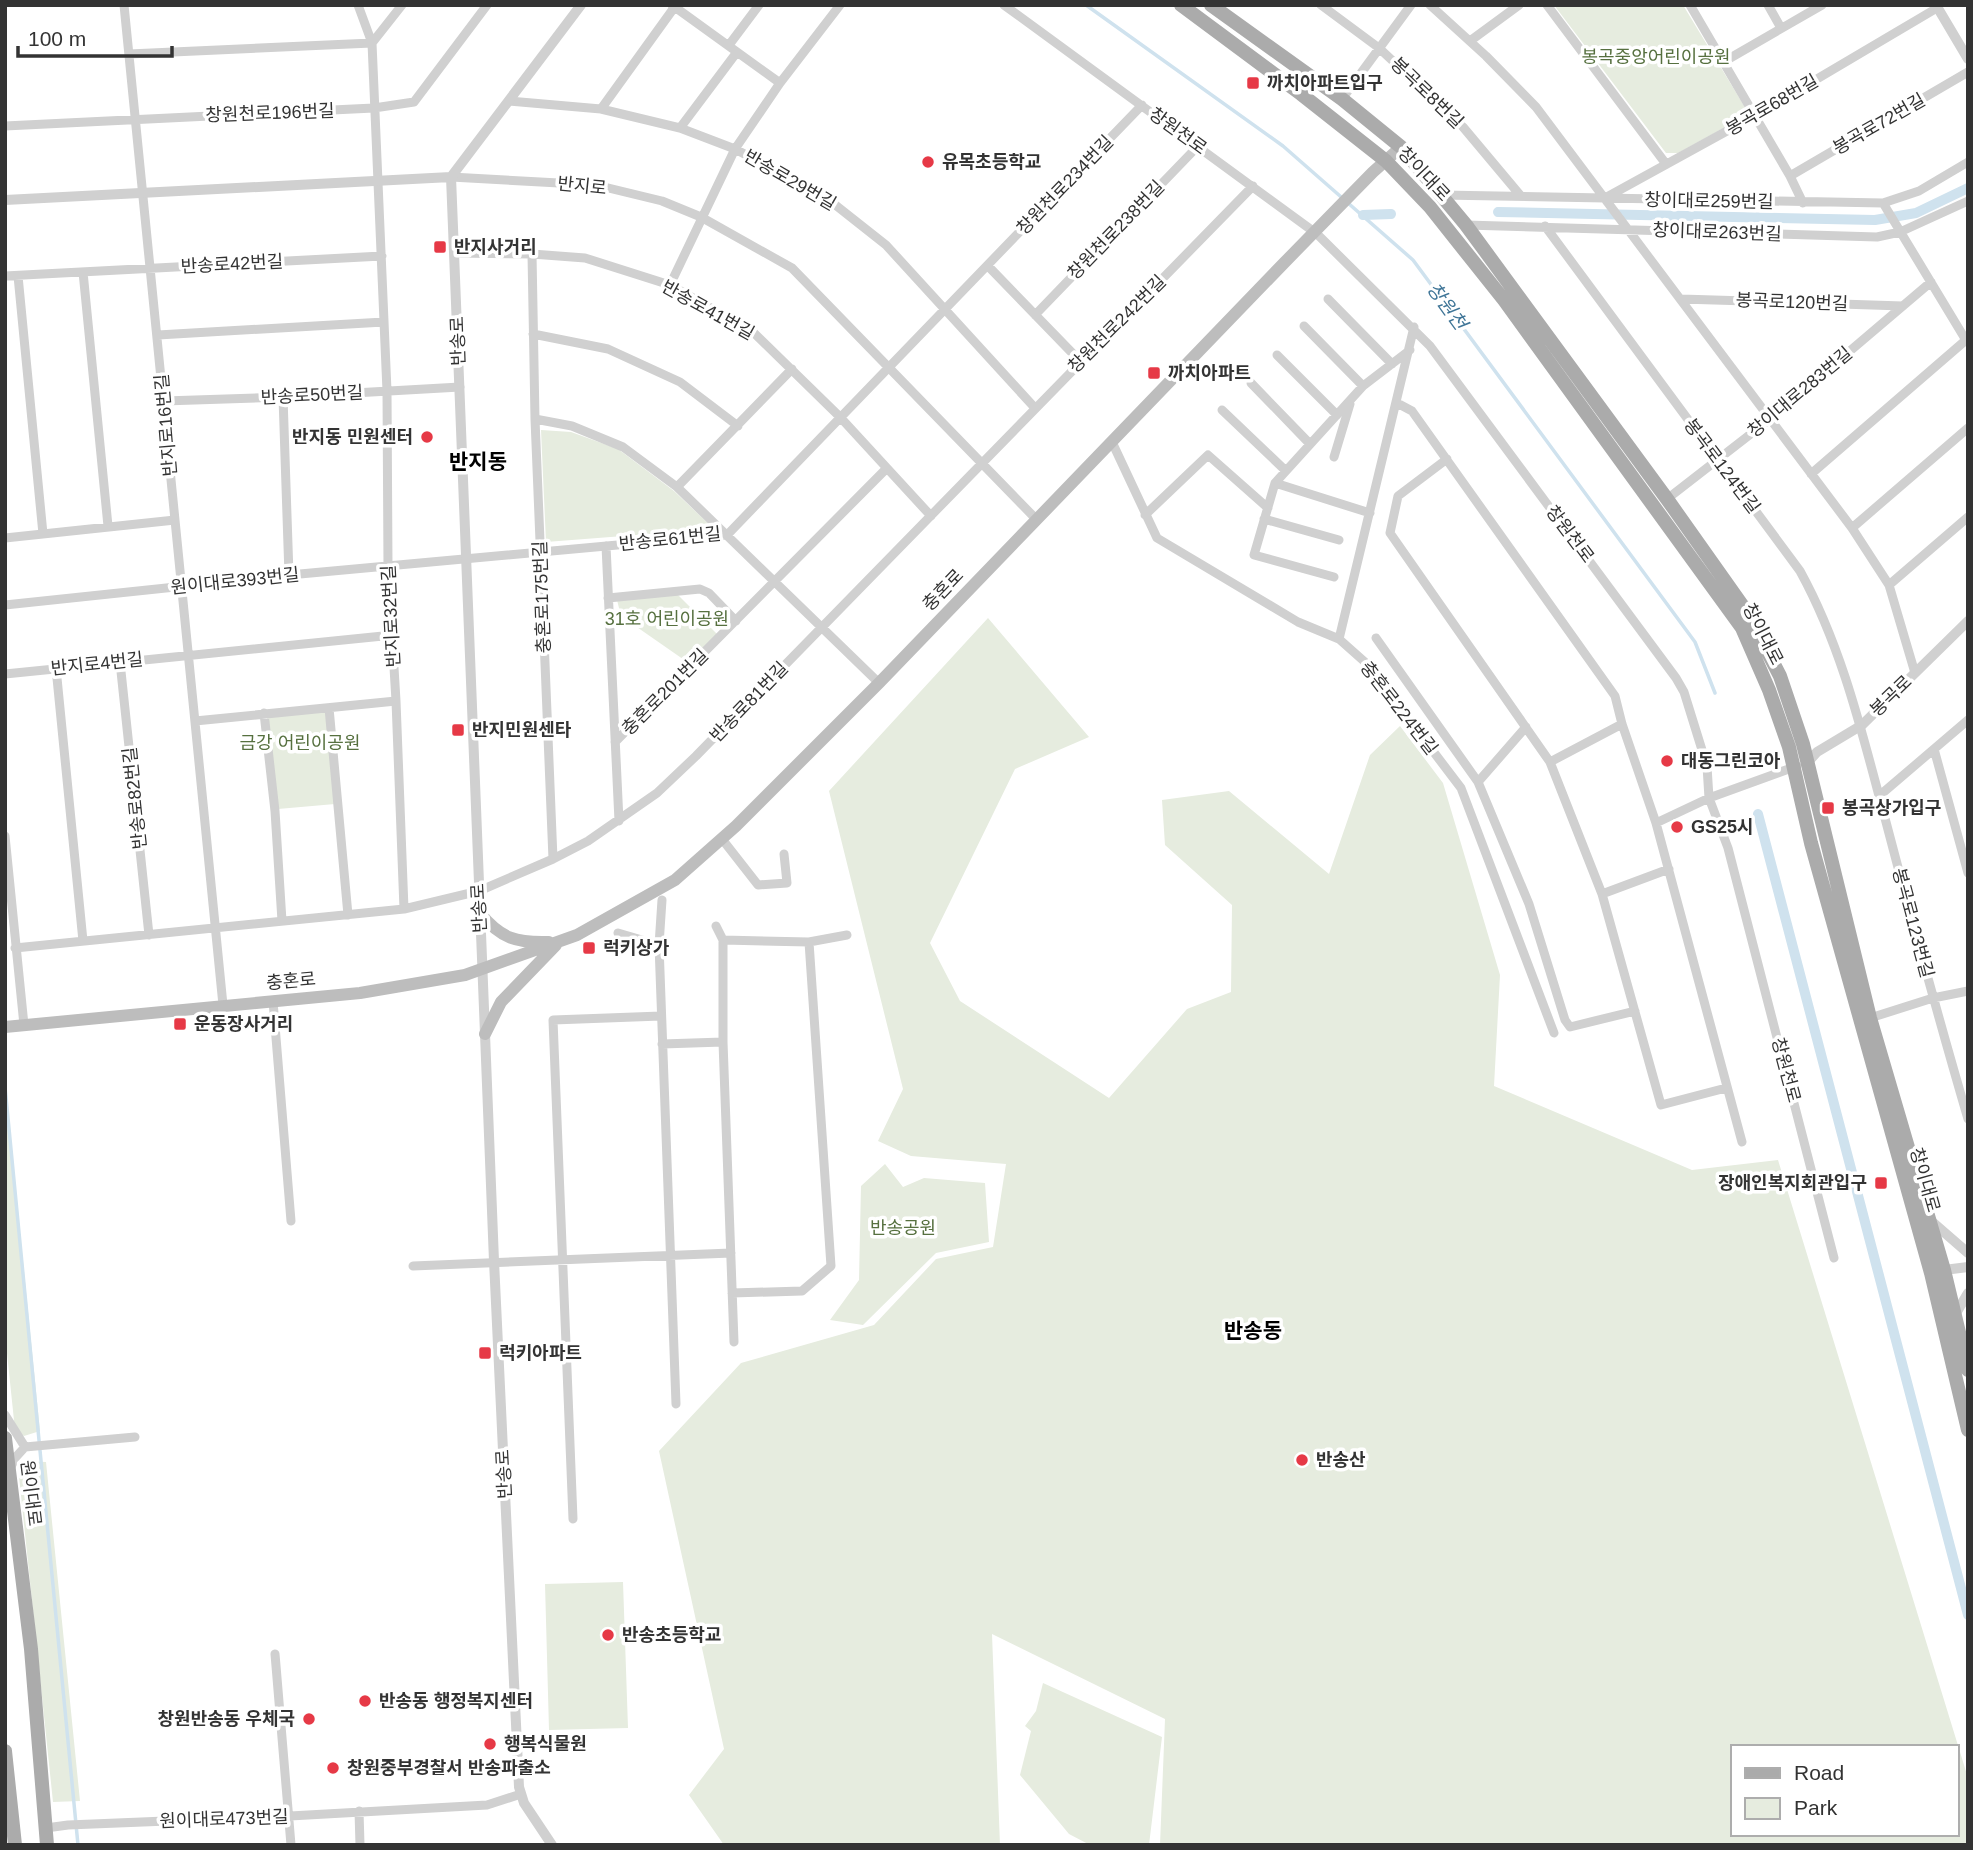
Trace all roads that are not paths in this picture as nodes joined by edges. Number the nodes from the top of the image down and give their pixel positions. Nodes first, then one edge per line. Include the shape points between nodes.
1 (124, 5) edge
2 (358, 5) edge
3 (402, 5) edge
4 (486, 5) edge
5 (581, 5) edge
6 (759, 5) edge
7 (840, 5) edge
8 (1004, 5) edge
9 (1181, 5) edge
10 (1211, 5) edge
11 (1321, 5) edge
12 (1411, 5) edge
13 (1430, 5) edge
14 (1519, 5) edge
15 (1546, 5) edge
16 (1690, 5) edge
17 (1768, 5) edge
18 (1822, 5) edge
19 (674, 6) edge
20 (1937, 6) edge
21 (1781, 29) junction
22 (1470, 41) junction
23 (372, 43) junction
24 (729, 45) junction
25 (1379, 48) junction
26 (737, 52) junction
27 (129, 54) junction
28 (1968, 59) edge
29 (1725, 61) junction
30 (1968, 72) edge
31 (780, 83) junction
32 (1342, 99) junction
33 (509, 101) junction
34 (1142, 105) junction
35 (374, 108) junction
36 (601, 109) junction
37 (1756, 115) junction
38 (135, 118) junction
39 (5, 125) edge
40 (680, 128) junction
41 (1198, 146) junction
42 (1401, 148) junction
43 (735, 149) junction
44 (1386, 161) junction
45 (1968, 162) edge
46 (1667, 164) junction
47 (1790, 176) junction
48 (451, 177) junction
49 (379, 181) junction
50 (1253, 186) junction
51 (143, 194) junction
52 (1441, 195) junction
53 (1520, 195) junction
54 (5, 200) edge
55 (1607, 202) junction
56 (1803, 203) junction
57 (1966, 206) edge
58 (1885, 207) junction
59 (701, 217) junction
60 (1466, 225) junction
61 (1545, 226) junction
62 (1626, 226) junction
63 (1318, 228) junction
64 (1898, 228) junction
65 (454, 253) junction
66 (532, 254) junction
67 (382, 256) junction
68 (988, 266) junction
69 (150, 269) junction
70 (83, 272) junction
71 (5, 276) edge
72 (18, 276) junction
73 (1931, 282) junction
74 (670, 285) junction
75 (1328, 299) dead end
76 (1681, 299) junction
77 (1903, 306) junction
78 (946, 309) junction
79 (1035, 314) junction
80 (384, 322) junction
81 (1304, 327) dead end
82 (1414, 327) junction
83 (533, 334) junction
84 (158, 335) junction
85 (1967, 342) edge
86 (1410, 350) junction
87 (1278, 355) dead end
88 (1080, 361) junction
89 (1392, 364) junction
90 (889, 368) junction
91 (792, 369) junction
92 (1251, 383) dead end
93 (1363, 386) junction
94 (460, 387) junction
95 (387, 391) junction
96 (283, 397) junction
97 (1351, 399) junction
98 (164, 401) junction
99 (1397, 403) junction
100 (1035, 408) junction
101 (1222, 410) dead end
102 (1337, 415) junction
103 (840, 417) junction
104 (535, 419) junction
105 (1770, 419) junction
106 (738, 426) junction
107 (1968, 428) edge
108 (1112, 442) junction
109 (1310, 444) junction
110 (1334, 457) dead end
111 (1447, 459) junction
112 (1716, 459) junction
113 (982, 463) junction
114 (886, 469) junction
115 (1286, 471) junction
116 (1811, 474) junction
117 (1275, 482) junction
118 (677, 487) junction
119 (1667, 499) junction
120 (1268, 508) junction
121 (1370, 513) junction
122 (1145, 515) junction
123 (931, 516) junction
124 (1968, 517) edge
125 (1036, 519) junction
126 (1264, 519) junction
127 (175, 520) junction
128 (108, 526) junction
129 (1852, 528) junction
130 (43, 534) junction
131 (727, 536) junction
132 (5, 538) edge
133 (1339, 540) dead end
134 (606, 546) junction
135 (540, 552) junction
136 (466, 559) junction
137 (388, 566) junction
138 (289, 575) junction
139 (1334, 577) dead end
140 (775, 582) junction
141 (1889, 585) junction
142 (182, 587) junction
143 (608, 598) junction
144 (5, 606) edge
145 (736, 621) junction
146 (1968, 621) edge
147 (822, 627) junction
148 (393, 635) junction
149 (1376, 638) dead end
150 (1339, 639) junction
151 (188, 655) junction
152 (120, 662) junction
153 (56, 668) junction
154 (1915, 673) junction
155 (5, 674) edge
156 (879, 683) junction
157 (396, 701) junction
158 (329, 708) junction
159 (264, 713) junction
160 (1968, 720) edge
161 (195, 721) junction
162 (1622, 724) junction
163 (1862, 725) junction
164 (1526, 727) junction
165 (615, 742) junction
166 (1934, 749) junction
167 (1550, 762) junction
168 (1801, 764) junction
169 (1478, 782) junction
170 (1879, 796) junction
171 (1713, 797) junction
172 (619, 821) junction
173 (1656, 823) junction
174 (5, 836) edge
175 (722, 839) junction
176 (784, 854) dead end
177 (554, 859) junction
178 (1669, 869) junction
179 (1968, 873) edge
180 (479, 891) junction
181 (1602, 894) junction
182 (662, 900) dead end
183 (404, 909) junction
184 (480, 913) junction
185 (348, 915) junction
186 (282, 921) junction
187 (716, 926) dead end
188 (215, 929) junction
189 (618, 933) dead end
190 (149, 935) junction
191 (847, 935) dead end
192 (723, 940) junction
193 (83, 941) junction
194 (560, 941) junction
195 (809, 942) junction
196 (659, 945) junction
197 (15, 948) junction
198 (482, 971) junction
199 (1968, 990) edge
200 (1933, 998) junction
201 (273, 1001) junction
202 (223, 1005) junction
203 (1635, 1011) junction
204 (661, 1016) junction
205 (1870, 1018) junction
206 (16, 1026) edge
207 (1554, 1033) dead end
208 (485, 1034) junction
209 (723, 1042) junction
210 (662, 1044) junction
211 (1726, 1088) junction
212 (1968, 1119) edge
213 (1742, 1142) dead end
214 (1929, 1219) junction
215 (291, 1221) dead end
216 (731, 1253) junction
217 (1968, 1253) edge
218 (670, 1255) junction
219 (1834, 1258) dead end
220 (563, 1259) junction
221 (494, 1261) junction
222 (413, 1266) dead end
223 (1968, 1267) edge
224 (1938, 1271) junction
225 (732, 1293) junction
226 (1968, 1293) edge
227 (1955, 1315) junction
228 (734, 1342) dead end
229 (1968, 1370) edge
230 (676, 1404) dead end
231 (5, 1415) edge
232 (1968, 1430) edge
233 (135, 1437) dead end
234 (5, 1438) edge
235 (25, 1447) junction
236 (9, 1471) junction
237 (573, 1519) dead end
238 (275, 1654) dead end
239 (5, 1751) edge
240 (521, 1794) junction
241 (359, 1811) junction
242 (290, 1816) junction
243 (46, 1828) junction
244 (15, 1845) edge
245 (47, 1845) edge
246 (291, 1845) edge
247 (360, 1845) edge
248 (552, 1845) edge

1 - 27 street, 반지로16번길
2 - 23 street, 반지로32번길
3 - 23 street
4 - 35 street, 창원천로196번길 via 414,102
5 - 33 street
6 - 24 street
7 - 31 street
8 - 34 street, 창원천로
9 - 44 main road, 창이대로
10 - 32 main road, 창이대로
11 - 25 street, 봉곡로8번길
12 - 25 street
13 - 22 street
14 - 22 street
15 - 46 street
16 - 29 street
17 - 21 street
18 - 21 street
19 - 24 street
19 - 36 street
20 - 28 street
20 - 37 street, 봉곡로68번길
21 - 29 street
22 - 55 street via 1536,107
23 - 27 street
23 - 35 street, 반지로32번길
24 - 26 street
25 - 32 street
25 - 53 street, 봉곡로8번길 via 1463,127
26 - 31 street
26 - 40 street
27 - 38 street, 반지로16번길
29 - 37 street
30 - 47 street, 봉곡로72번길
31 - 43 street
32 - 42 main road, 창이대로
33 - 36 street, 반송로29번길
33 - 48 street
34 - 41 street, 창원천로
34 - 68 street, 창원천로234번길
35 - 38 street, 창원천로196번길
35 - 49 street, 반지로32번길
36 - 40 street, 반송로29번길
37 - 46 street, 봉곡로68번길
37 - 47 street
38 - 39 street, 창원천로196번길
38 - 51 street, 반지로16번길
40 - 43 street, 반송로29번길
41 - 50 street, 창원천로
41 - 79 street, 창원천로238번길
42 - 44 main road
42 - 52 main road, 창이대로
43 - 59 street
43 - 78 street, 반송로29번길 via 824,196 886,245
44 - 63 main road, 충혼로
44 - 168 main road, 창이대로 via 1430,207 1504,300 1742,628
45 - 58 street, 창이대로259번길
46 - 55 street, 봉곡로68번길
47 - 56 street
48 - 49 street, 반지로
48 - 59 street, 반지로 via 596,185 662,201
48 - 65 street, 반송로
49 - 51 street, 반지로
49 - 67 street, 반지로32번길
50 - 63 street, 창원천로
50 - 88 street, 창원천로242번길
51 - 54 street, 반지로
51 - 69 street, 반지로16번길
52 - 53 street, 창이대로259번길
52 - 60 main road, 창이대로
53 - 55 street, 창이대로259번길
55 - 56 street, 창이대로259번길
55 - 62 street
56 - 58 street, 창이대로259번길
57 - 64 street, 창이대로263번길
58 - 64 street
59 - 74 street
59 - 90 street, 반지로 via 792,268
60 - 61 street, 창이대로263번길
60 - 119 main road, 창이대로
61 - 62 street, 창이대로263번길
61 - 112 street, 봉곡로124번길
62 - 64 street, 창이대로263번길 via 1877,237
62 - 76 street
63 - 82 street, 창원천로
63 - 108 main road, 충혼로
64 - 73 street
65 - 66 street, 반송로41번길
65 - 94 street, 반송로
66 - 74 street, 반송로41번길 via 585,258
66 - 83 street, 충혼로175번길
67 - 69 street, 반송로42번길
67 - 80 street, 반지로32번길
68 - 78 street, 창원천로234번길
68 - 79 street
69 - 70 street, 반송로42번길
69 - 84 street, 반지로16번길
70 - 72 street, 반송로42번길
70 - 128 street
71 - 72 street, 반송로42번길
72 - 130 street
73 - 77 street, 창이대로283번길
73 - 85 street
74 - 91 street, 반송로41번길 via 753,332
75 - 89 street
76 - 77 street, 봉곡로120번길
76 - 105 street
77 - 105 street, 창이대로283번길
78 - 90 street, 창원천로234번길
78 - 100 street, 반송로29번길
79 - 88 street
80 - 84 street
80 - 95 street, 반지로32번길
81 - 93 street
82 - 86 street
82 - 171 street, 창원천로 via 1676,678
83 - 104 street, 충혼로175번길
83 - 106 street via 608,349 680,382
84 - 98 street, 반지로16번길
85 - 116 street
86 - 89 street
86 - 99 street
87 - 102 street
88 - 100 street, 창원천로242번길
89 - 93 street
90 - 103 street, 반송로61번길
90 - 113 street, 반지로
91 - 103 street, 반송로41번길
91 - 106 street
92 - 109 street
93 - 97 street
94 - 95 street, 반송로50번길
94 - 136 street, 반송로
95 - 96 street, 반송로50번길
95 - 137 street, 반지로32번길
96 - 98 street, 반송로50번길
96 - 138 street
97 - 102 street
97 - 110 street
98 - 127 street, 반지로16번길
99 - 111 street via 1412,411
99 - 121 street
100 - 113 street, 창원천로242번길
101 - 115 street
102 - 109 street
103 - 114 street, 반송로41번길
103 - 131 street, 반송로61번길
104 - 118 street via 572,426 623,447
104 - 135 street, 충혼로175번길
105 - 112 street, 창이대로283번길
105 - 116 street
106 - 118 street
107 - 129 street
108 - 122 street, 충혼로224번길
108 - 125 main road, 충혼로
109 - 115 street
111 - 162 street via 1615,696
111 - 164 street via 1398,496 1390,533
112 - 119 street, 창이대로283번길
112 - 163 street, 봉곡로124번길 via 1811,590
113 - 123 street, 반송로81번길
113 - 125 street, 반지로
114 - 123 street, 반송로41번길
114 - 140 street, 충혼로201번길
115 - 117 street
116 - 129 street
117 - 120 street
117 - 121 street
118 - 131 street
119 - 168 main road, 창이대로 via 1747,612 1780,676
120 - 122 street via 1208,455
120 - 126 street
121 - 150 street
122 - 150 street, 충혼로224번길 via 1157,538 1298,622
123 - 147 street, 반송로81번길
124 - 141 street
125 - 156 main road, 충혼로
126 - 133 street
126 - 139 street via 1254,555
127 - 128 street
127 - 142 street, 반지로16번길
128 - 130 street
129 - 141 street
130 - 132 street
131 - 134 street, 반송로61번길
131 - 140 street
134 - 135 street, 반송로61번길
134 - 143 street
135 - 136 street, 반송로61번길
135 - 177 street, 충혼로175번길
136 - 137 street, 원이대로393번길
136 - 180 street, 반송로
137 - 138 street, 원이대로393번길
137 - 148 street, 반지로32번길
138 - 142 street, 원이대로393번길
140 - 145 street, 충혼로201번길
140 - 147 street
141 - 154 street
142 - 144 street, 원이대로393번길
142 - 151 street, 반지로16번길
143 - 145 street via 701,589
143 - 165 street
145 - 165 street, 충혼로201번길
146 - 154 street, 봉곡로
147 - 156 street
147 - 172 street, 반송로81번길 via 696,756
148 - 151 street
148 - 157 street, 반지로32번길
149 - 169 street
150 - 207 street, 충혼로224번길 via 1366,663 1461,788
151 - 152 street, 반지로4번길
151 - 161 street, 반지로16번길
152 - 153 street, 반지로4번길
152 - 190 street, 반송로82번길
153 - 155 street, 반지로4번길
153 - 193 street
154 - 163 street, 봉곡로
156 - 175 main road, 충혼로
157 - 158 street
157 - 183 street, 반지로32번길
158 - 159 street
158 - 185 street
159 - 161 street
159 - 186 street
160 - 166 street
161 - 188 street, 반지로16번길
162 - 167 street
162 - 173 street
163 - 168 street, 봉곡로
163 - 170 street, 봉곡로123번길
164 - 167 street
164 - 169 street
165 - 172 street
166 - 170 street
166 - 179 street
167 - 181 street
168 - 171 street
168 - 205 main road, 창이대로 via 1811,783
168 - 224 main road, 창이대로 via 1811,843
169 - 203 street via 1529,904 1565,1020 1570,1027
170 - 200 street, 봉곡로123번길
171 - 173 street
171 - 219 street, 창원천로
172 - 177 street, 반송로81번길
173 - 178 street
174 - 197 street
175 - 176 street via 758,885 787,883
175 - 194 main road, 충혼로 via 675,880
177 - 180 street, 반송로81번길
178 - 181 street
178 - 211 street
180 - 183 street
180 - 184 street, 반송로
181 - 203 street
182 - 196 street
183 - 185 street
184 - 194 main road, 충혼로 via 498,931 519,942
184 - 198 street, 반송로
185 - 186 street
186 - 188 street
187 - 192 street
188 - 190 street
188 - 202 street, 반지로16번길
189 - 196 street
190 - 193 street
191 - 195 street
192 - 195 street
192 - 209 street
193 - 197 street
194 - 198 main road, 충혼로
194 - 208 main road, 충혼로 via 501,1002
195 - 225 street via 831,1266 802,1291
196 - 204 street
197 - 206 street
198 - 201 main road, 충혼로 via 360,993
198 - 208 street, 반송로
199 - 200 street
200 - 205 street
200 - 212 street, 봉곡로123번길
201 - 202 main road, 충혼로
201 - 215 street
202 - 206 main road, 충혼로
203 - 211 street via 1661,1105
204 - 210 street
204 - 220 street via 553,1020
205 - 214 main road, 창이대로
208 - 221 street, 반송로
209 - 210 street
209 - 216 street
210 - 218 street
211 - 213 street
214 - 217 street
214 - 224 main road, 창이대로
216 - 218 street
216 - 225 street
218 - 220 street
218 - 230 street
220 - 221 street
220 - 237 street
221 - 222 street
221 - 240 street, 반송로
223 - 224 street
224 - 227 main road, 창이대로
224 - 232 main road, 창이대로
225 - 228 street
226 - 227 street
227 - 229 main road, 창이대로
231 - 235 street
233 - 235 street
234 - 236 main road, 원이대로
235 - 236 street
236 - 243 main road, 원이대로 via 31,1649
238 - 242 street
239 - 244 main road
240 - 241 street, 원이대로473번길 via 486,1805
240 - 248 street, 반송로
241 - 242 street, 원이대로473번길
241 - 247 street
242 - 243 street, 원이대로473번길
242 - 246 street
243 - 245 main road, 원이대로

